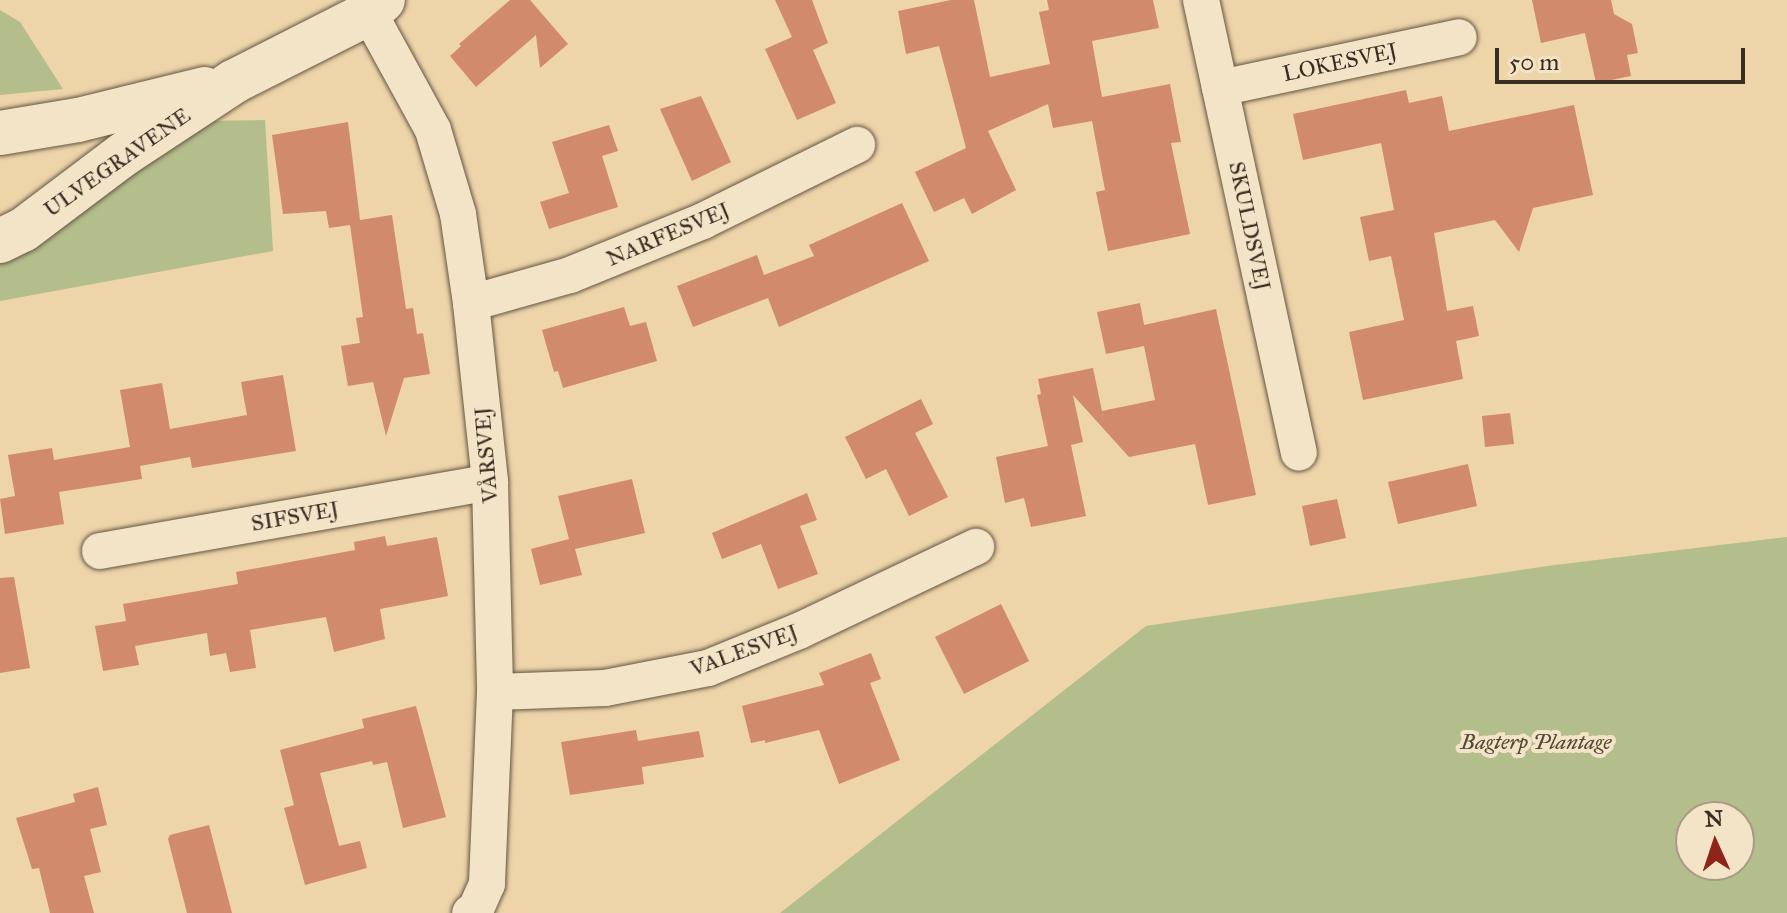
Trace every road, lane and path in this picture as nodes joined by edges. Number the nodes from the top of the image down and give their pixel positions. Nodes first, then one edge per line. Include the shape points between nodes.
1 (1201, 0) edge
2 (376, 6) edge
3 (1459, 37) dead end
4 (233, 82) junction
5 (1220, 88) junction
6 (0, 133) edge
7 (857, 145) dead end
8 (0, 241) edge
9 (471, 303) junction
10 (1299, 452) dead end
11 (490, 482) junction
12 (976, 547) dead end
13 (100, 551) dead end
14 (495, 692) junction
15 (470, 913) edge

1 - 5 street, SKULDSVEJ
2 - 4 street, ULVEGRAVENE
2 - 9 street, VÅRSVEJ via 433,130 458,214
3 - 5 street, LOKESVEJ
4 - 6 street, ULVEGRAVENE
4 - 8 street, ULVEGRAVENE
5 - 10 street, SKULDSVEJ
7 - 9 street, NARFESVEJ via 703,221 585,269
9 - 11 street, VÅRSVEJ
11 - 13 street, SIFSVEJ
11 - 14 street, VÅRSVEJ
12 - 14 street, VALESVEJ via 708,668 605,688
14 - 15 street, VÅRSVEJ via 487,884

